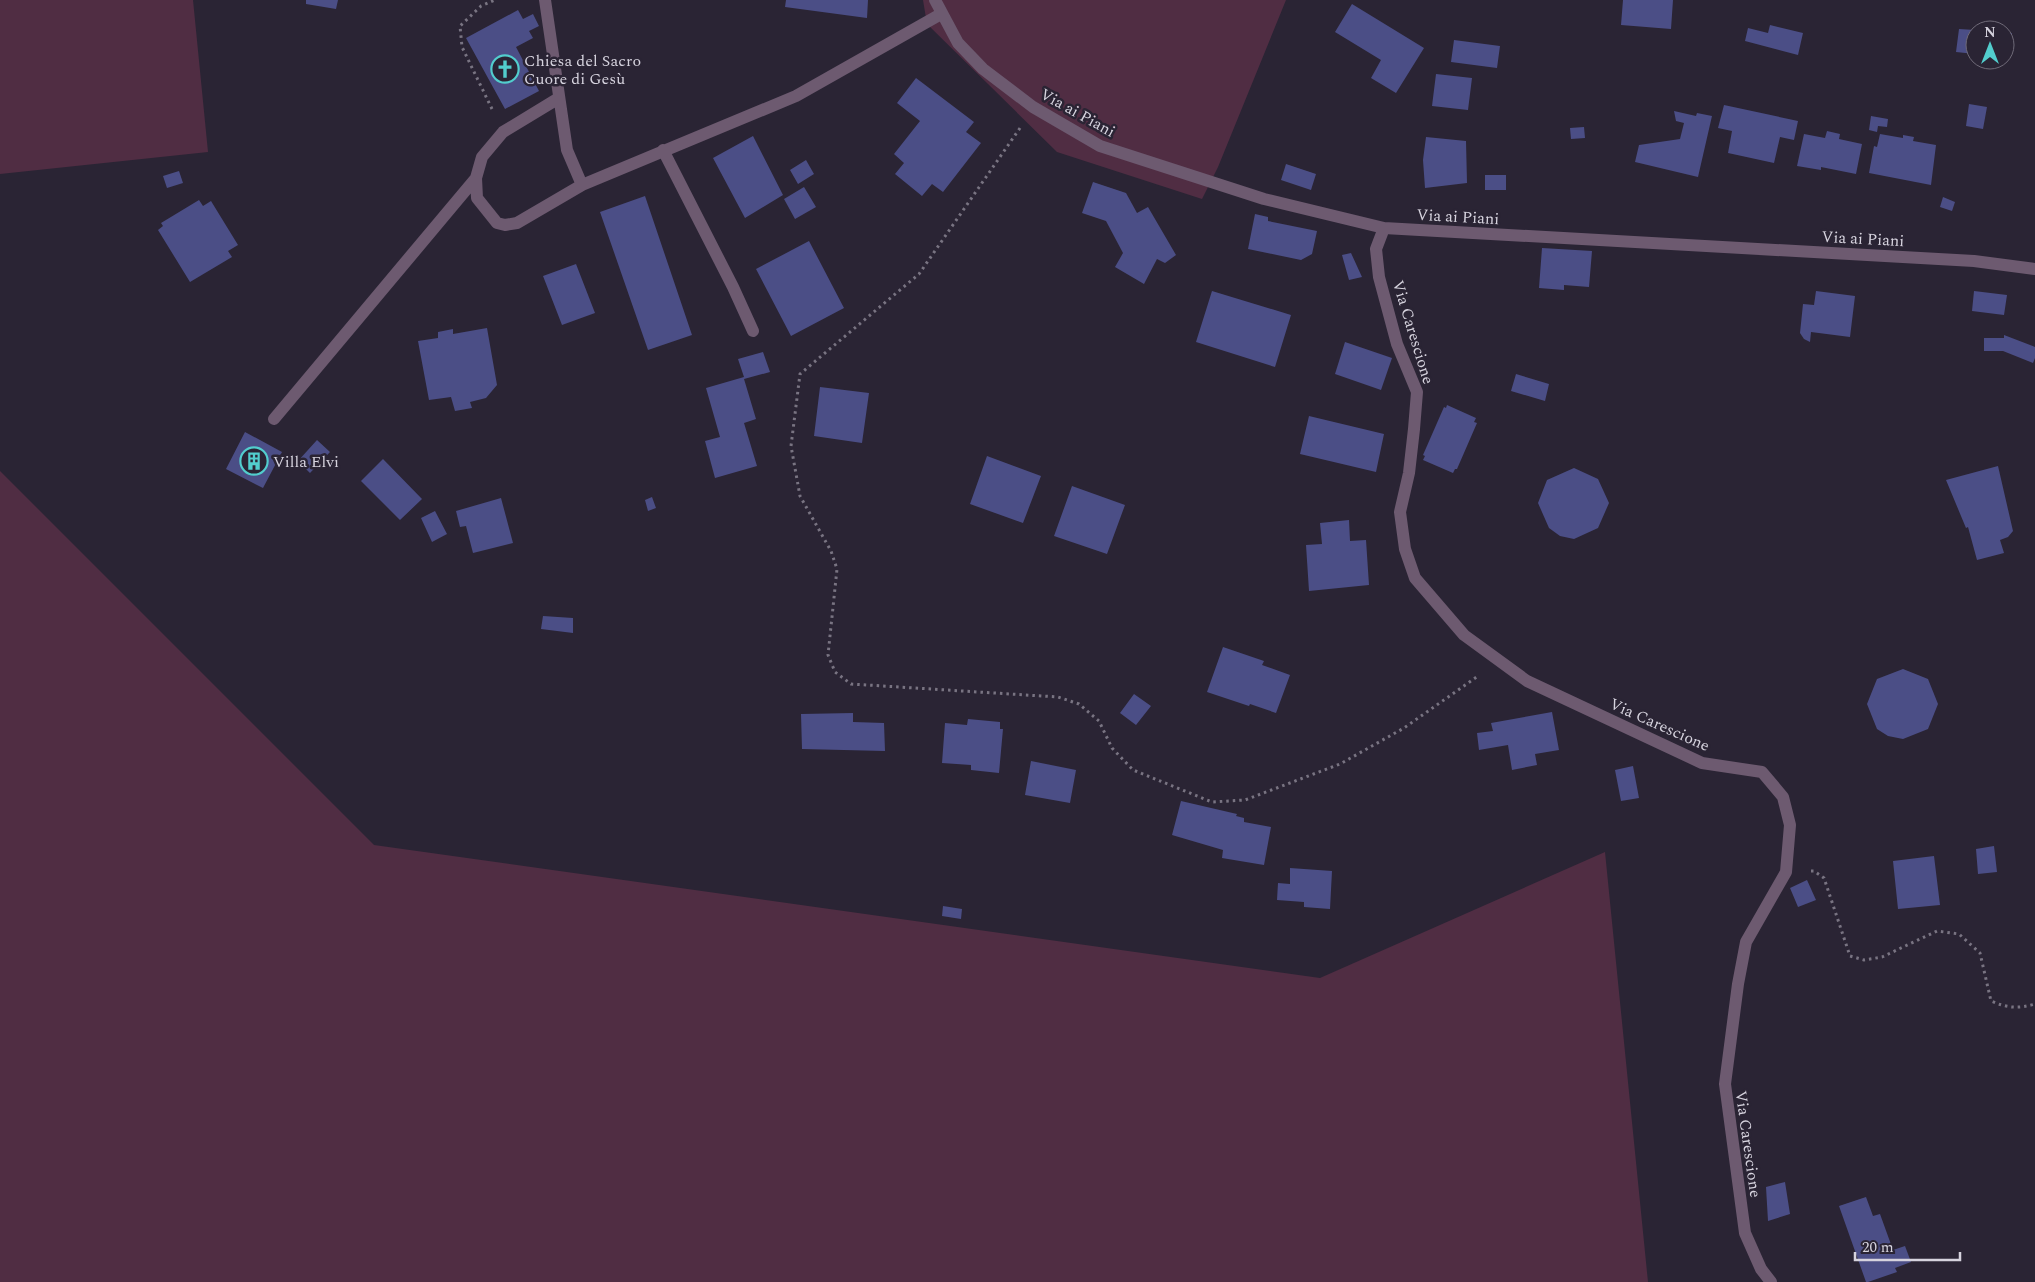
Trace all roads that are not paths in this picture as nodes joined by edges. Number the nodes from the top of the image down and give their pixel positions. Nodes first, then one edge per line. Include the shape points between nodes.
1 (545, 0) edge
2 (935, 0) edge
3 (941, 14) junction
4 (559, 98) junction
5 (663, 150) junction
6 (476, 178) junction
7 (582, 185) junction
8 (1384, 228) junction
9 (2035, 269) edge
10 (752, 331) dead end
11 (274, 419) dead end
12 (1771, 1282) edge

1 - 4 street
2 - 3 street, Via ai Piani
3 - 5 street via 796,96
3 - 8 street, Via ai Piani via 958,43 977,62 1033,107 1100,146 1264,199
4 - 6 street via 503,132 482,157
4 - 7 street via 567,150
5 - 7 street
5 - 10 street
6 - 7 street via 477,198 497,222 505,226
6 - 11 street
8 - 9 street, Via ai Piani via 1954,260
8 - 12 street, Via Carescione via 1376,249 1380,277 1397,344 1416,392 1409,473 1400,512 1405,549 1415,578 1464,634 1527,681 1702,762 1762,772 1784,798 1790,825 1786,872 1746,942 1725,1084 1745,1233 1761,1269

